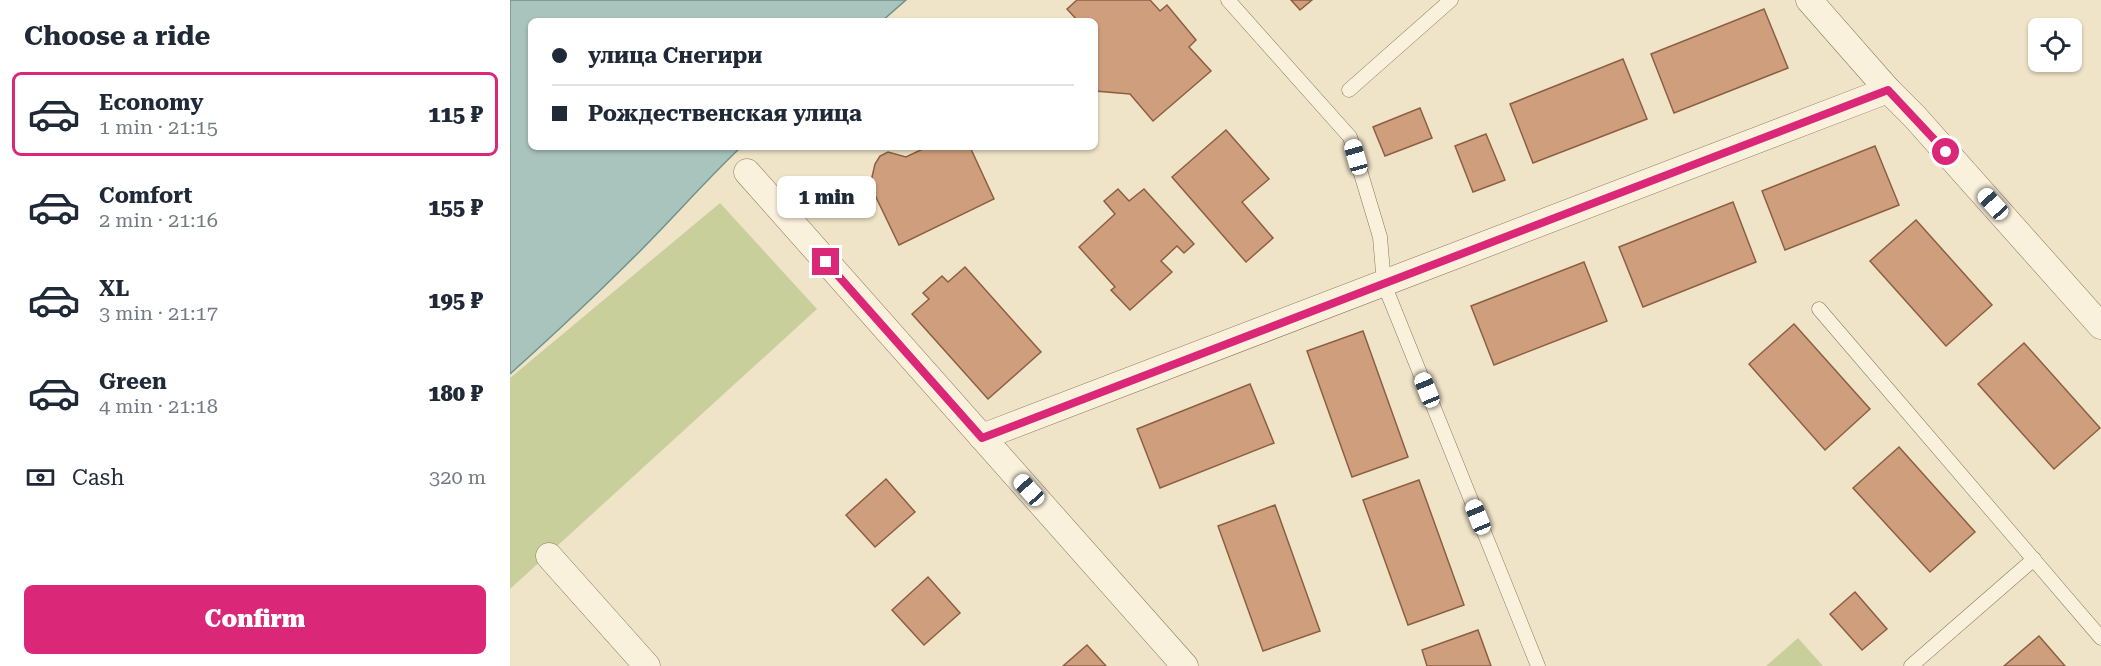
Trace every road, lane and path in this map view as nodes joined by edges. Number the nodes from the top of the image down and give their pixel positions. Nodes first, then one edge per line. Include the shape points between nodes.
1 (1228, 0) edge
2 (1451, 0) edge
3 (1809, 0) edge
4 (1349, 90) dead end
5 (1888, 90) junction
6 (747, 172) dead end
7 (1384, 284) junction
8 (1819, 309) dead end
9 (2101, 326) edge
10 (982, 438) junction
11 (549, 556) dead end
12 (2034, 559) junction
13 (2101, 638) edge
14 (647, 666) edge
15 (1185, 666) edge
16 (1538, 666) edge
17 (1911, 666) edge

1 - 7 lane via 1350,137 1380,237
2 - 4 lane
3 - 5 street
5 - 7 street
5 - 9 street
6 - 10 street
7 - 10 street
7 - 16 lane
8 - 12 lane
10 - 15 street
11 - 14 street
12 - 13 lane
12 - 17 lane

